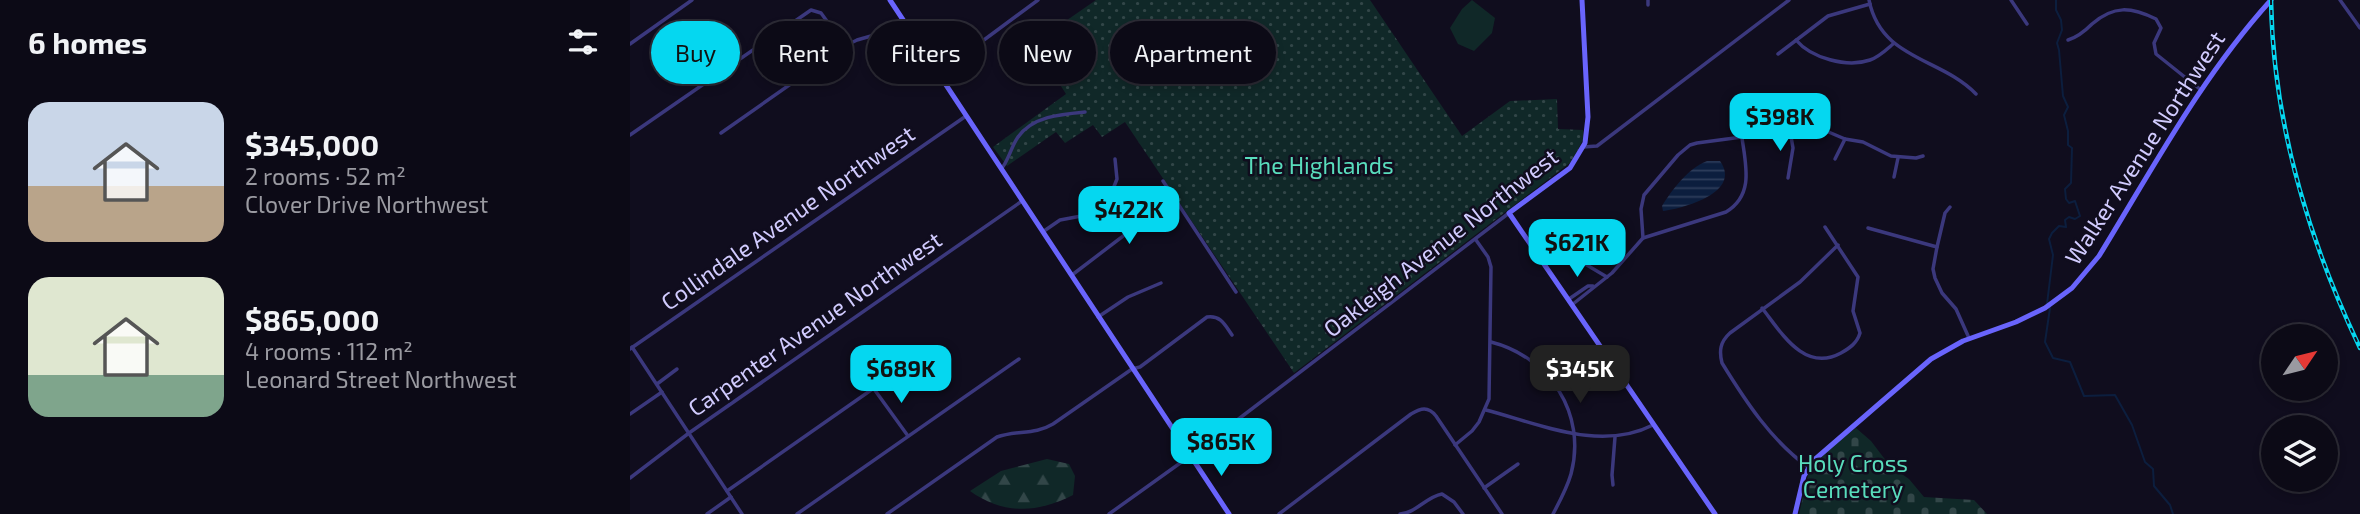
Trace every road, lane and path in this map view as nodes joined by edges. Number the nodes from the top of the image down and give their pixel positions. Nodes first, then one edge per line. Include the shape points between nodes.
1 (692, 0) edge
2 (890, 0) edge
3 (1038, 0) edge
4 (1582, 0) edge
5 (1789, 0) edge
6 (2011, 0) edge
7 (2272, 0) edge
8 (2340, 0) edge
9 (1869, 2) edge
10 (903, 19) joint
11 (795, 21) edge
12 (827, 21) edge
13 (2027, 24) dead end
14 (2360, 28) edge
15 (985, 40) edge
16 (1796, 40) junction
17 (2068, 40) dead end
18 (853, 42) edge
19 (630, 44) edge
20 (1893, 44) junction
21 (754, 49) edge
22 (1778, 54) dead end
23 (791, 84) edge
24 (945, 84) edge
25 (2201, 90) junction
26 (1976, 94) dead end
27 (1086, 112) dead end
28 (966, 116) junction
29 (1788, 125) junction
30 (721, 133) dead end
31 (630, 135) edge
32 (1742, 137) junction
33 (1845, 139) junction
34 (1583, 147) junction
35 (1923, 156) dead end
36 (1898, 158) junction
37 (1115, 159) dead end
38 (1835, 159) dead end
39 (1000, 169) junction
40 (1894, 177) dead end
41 (1788, 178) dead end
42 (1163, 181) dead end
43 (1173, 198) junction
44 (1022, 201) junction
45 (1950, 207) dead end
46 (1509, 214) junction
47 (1825, 226) dead end
48 (1868, 228) dead end
49 (1042, 232) junction
50 (1560, 234) dead end
51 (1643, 238) junction
52 (1475, 240) junction
53 (1838, 245) junction
54 (1937, 247) junction
55 (1071, 276) junction
56 (1607, 277) junction
57 (1161, 283) dead end
58 (1236, 292) dead end
59 (1571, 302) junction
60 (1762, 308) junction
61 (1098, 317) junction
62 (1232, 335) dead end
63 (1969, 338) junction
64 (1491, 342) junction
65 (631, 348) edge
66 (1019, 359) dead end
67 (914, 360) dead end
68 (677, 369) dead end
69 (1132, 369) junction
70 (657, 384) junction
71 (874, 388) junction
72 (662, 392) junction
73 (1486, 410) junction
74 (630, 414) edge
75 (1654, 424) junction
76 (689, 433) junction
77 (1575, 435) junction
78 (908, 436) junction
79 (1615, 437) junction
80 (1455, 445) junction
81 (1190, 456) junction
82 (1518, 464) dead end
83 (1808, 467) junction
84 (630, 478) edge
85 (1613, 485) dead end
86 (1484, 488) junction
87 (727, 491) junction
88 (731, 497) junction
89 (707, 514) edge
90 (742, 514) edge
91 (797, 514) edge
92 (887, 514) edge
93 (1109, 514) edge
94 (1229, 514) edge
95 (1279, 514) edge
96 (1400, 514) edge
97 (1463, 514) edge
98 (1502, 514) edge
99 (1553, 514) edge
100 (1715, 514) edge
101 (1795, 514) edge

1 - 19 street
2 - 10 main road
3 - 15 street
4 - 34 main road via 1588,117
5 - 34 street, Oakleigh Avenue Northwest via 1597,146
6 - 13 street
7 - 25 main road, Walker Avenue Northwest via 2239,36
8 - 14 street
9 - 16 street via 1833,13
9 - 20 street
10 - 18 street via 885,32
11 - 12 street via 811,10
16 - 20 street via 1812,54 1849,62 1872,59
16 - 22 street
17 - 25 street via 2111,10 2150,16 2161,28 2154,43 2156,54
20 - 26 street via 1958,78
21 - 31 street
23 - 30 street
24 - 28 main road
25 - 63 main road, Walker Avenue Northwest via 2081,278 2045,308
27 - 39 street via 1031,125 1017,138
28 - 39 main road
28 - 65 street, Collindale Avenue Northwest
29 - 32 street
29 - 33 street via 1814,124
29 - 41 street via 1793,148
32 - 51 street via 1697,143 1678,155 1644,195
32 - 51 street via 1746,185 1734,207
33 - 36 street
33 - 38 street
34 - 46 main road, Oakleigh Avenue Northwest via 1570,168
35 - 36 street
36 - 40 street
37 - 49 street via 1117,179 1107,204 1092,214 1060,219
39 - 44 main road
42 - 43 street
43 - 55 street
43 - 58 street
44 - 49 main road
44 - 76 street, Carpenter Avenue Northwest
45 - 54 street
46 - 52 street, Oakleigh Avenue Northwest
46 - 59 main road
47 - 53 street
48 - 54 street
49 - 55 main road
50 - 56 street via 1580,261
51 - 56 street
52 - 64 street via 1491,267
52 - 81 street, Oakleigh Avenue Northwest
53 - 60 street via 1800,282
53 - 60 street via 1858,277 1853,311 1860,333 1855,344 1835,356 1807,356 1789,343
54 - 63 street via 1935,278
55 - 61 main road
56 - 59 street
57 - 61 street
59 - 75 main road
60 - 83 street via 1725,338 1721,357 1774,438
61 - 69 main road
62 - 69 street via 1220,319 1207,317
63 - 83 main road, Walker Avenue Northwest via 1931,359
64 - 73 street
64 - 77 street via 1542,367 1563,395
65 - 70 street
66 - 78 street
67 - 71 street
68 - 70 street
69 - 81 main road
69 - 92 street via 1044,430 997,437
70 - 72 street
71 - 78 street
71 - 87 street
72 - 74 street
72 - 76 street
73 - 77 street
73 - 80 street
75 - 79 street
75 - 100 main road
76 - 84 street, Carpenter Avenue Northwest
76 - 87 street
77 - 79 street
77 - 99 street via 1571,475
78 - 91 street
79 - 85 street
80 - 86 street
80 - 95 street via 1432,411 1420,408
81 - 93 street, Oakleigh Avenue Northwest
81 - 94 main road
82 - 86 street
83 - 101 main road, Walker Avenue Northwest
86 - 98 street
87 - 88 street
88 - 89 street
88 - 90 street
96 - 97 street via 1442,494

